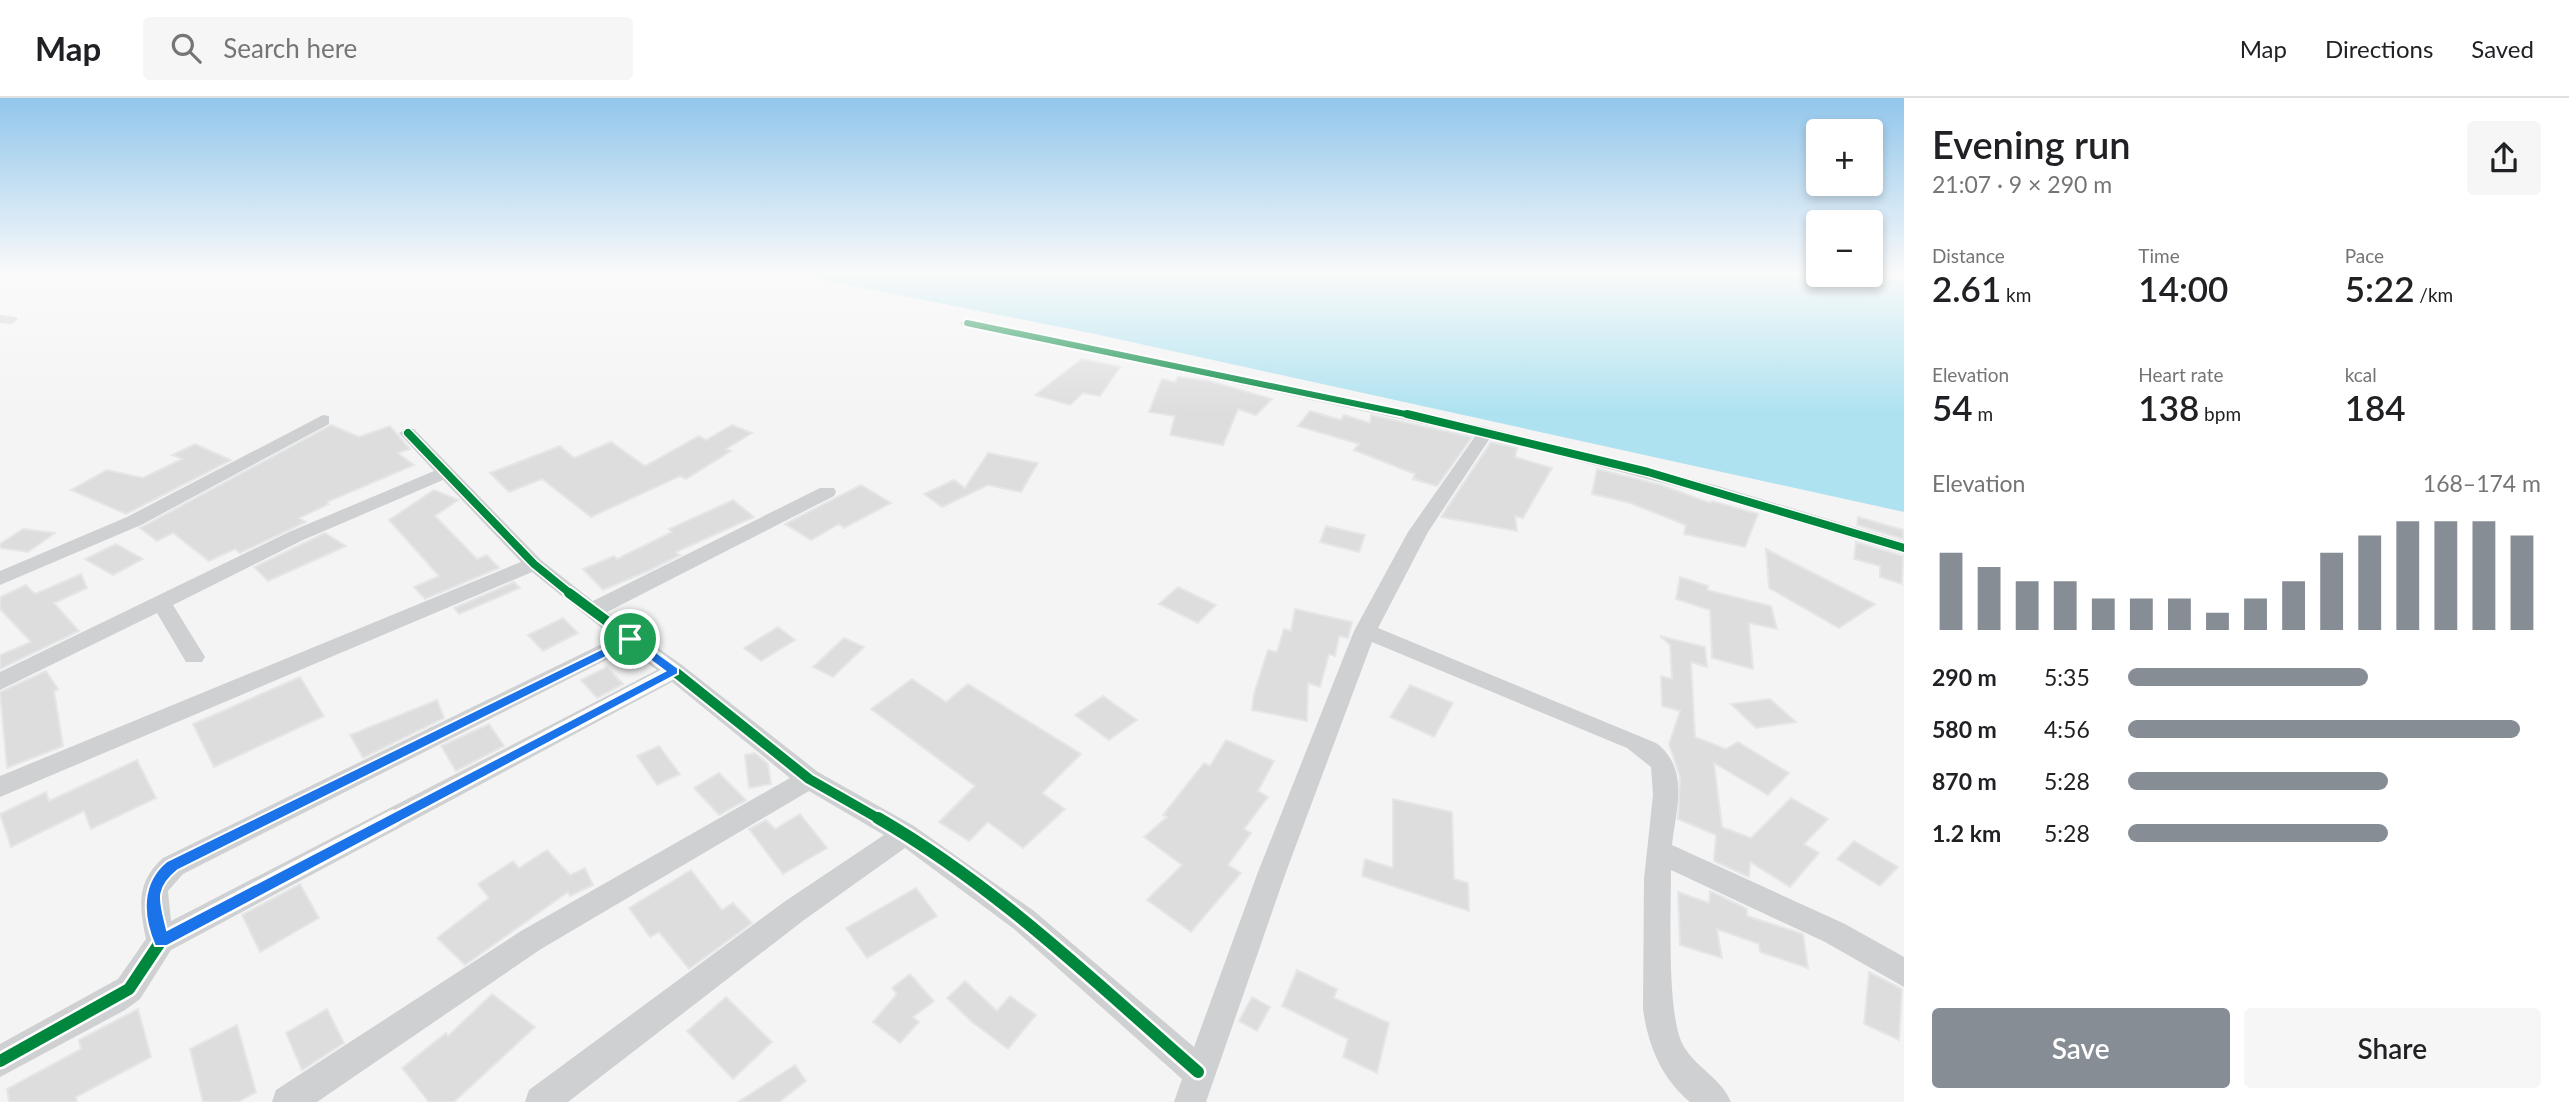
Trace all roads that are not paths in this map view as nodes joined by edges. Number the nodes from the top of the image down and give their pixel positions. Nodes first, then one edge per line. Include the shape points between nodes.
1 (967, 323) dead end
2 (323, 421) dead end
3 (1486, 432) junction
4 (408, 433) dead end
5 (446, 472) junction
6 (827, 492) dead end
7 (1904, 548) edge
8 (534, 564) junction
9 (0, 579) edge
10 (162, 602) junction
11 (591, 611) junction
12 (1365, 631) junction
13 (630, 639) junction
14 (194, 657) dead end
15 (674, 671) junction
16 (0, 682) edge
17 (808, 779) junction
18 (0, 787) edge
19 (905, 834) junction
20 (1658, 851) junction
21 (161, 941) junction
22 (1904, 973) edge
23 (0, 1061) edge
24 (1198, 1073) junction
25 (288, 1102) edge
26 (541, 1102) edge
27 (1190, 1102) edge
28 (1715, 1102) edge

1 - 3 street
2 - 9 street via 134,522
3 - 7 street via 1617,462
3 - 12 street via 1418,532
4 - 5 street
5 - 8 street
5 - 10 street via 296,536
6 - 11 street
8 - 11 street
8 - 18 street
10 - 14 street
10 - 16 street
11 - 13 street
12 - 20 street via 1650,749 1664,769
12 - 24 street
13 - 15 street
13 - 21 street via 173,866 162,874 152,894
15 - 17 street
15 - 21 street
17 - 19 street
17 - 25 street via 531,940
19 - 24 street via 1024,920
19 - 26 street via 794,911
20 - 22 street via 1835,933
20 - 28 street via 1659,1021 1675,1064 1690,1084
21 - 23 street via 129,989
24 - 27 street

